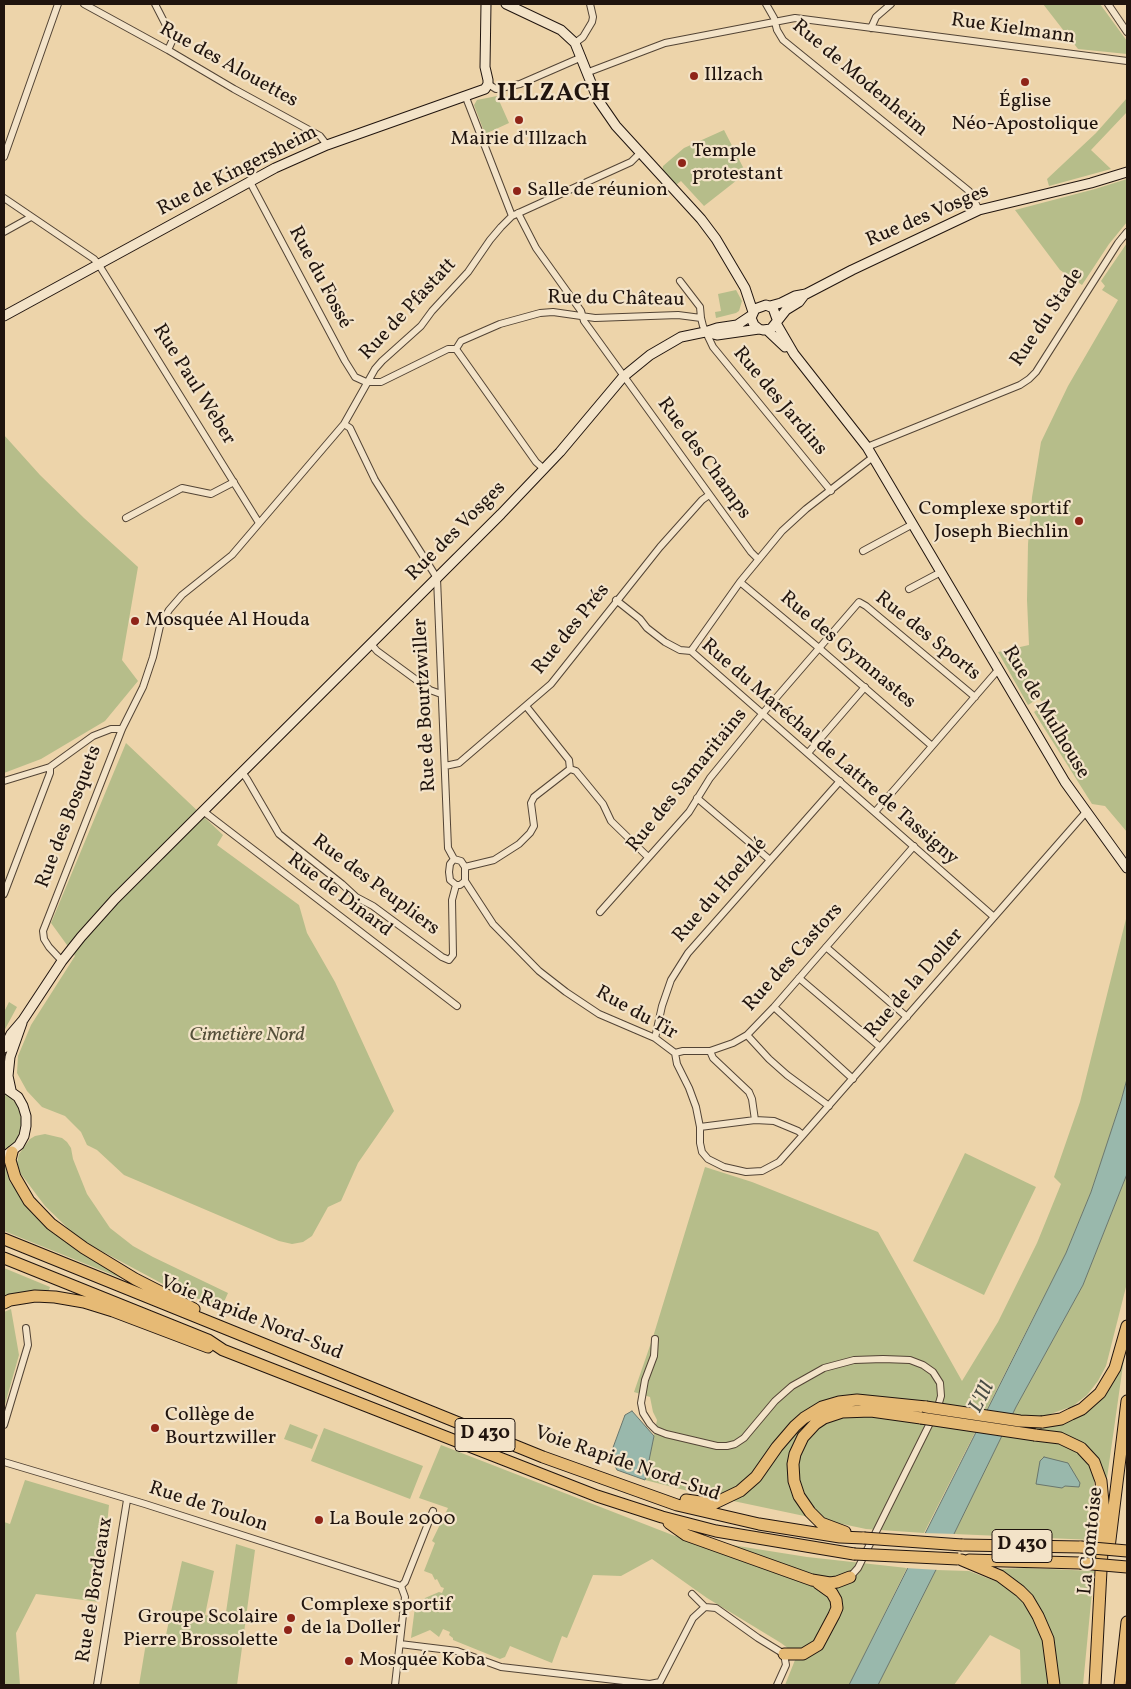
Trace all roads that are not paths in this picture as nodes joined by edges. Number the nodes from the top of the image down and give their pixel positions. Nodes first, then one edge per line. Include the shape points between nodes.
1 (58, 4) edge
2 (84, 4) edge
3 (155, 4) edge
4 (486, 4) edge
5 (506, 4) edge
6 (590, 4) edge
7 (766, 4) edge
8 (891, 4) edge
9 (1108, 4) edge
10 (1124, 20) edge
11 (775, 23) junction
12 (871, 28) junction
13 (1127, 32) edge
14 (575, 43) junction
15 (168, 50) junction
16 (582, 57) junction
17 (1127, 61) edge
18 (586, 73) junction
19 (488, 84) junction
20 (465, 95) junction
21 (327, 144) junction
22 (640, 153) junction
23 (4, 157) edge
24 (1127, 172) edge
25 (250, 182) junction
26 (4, 198) edge
27 (979, 210) junction
28 (515, 215) junction
29 (32, 217) junction
30 (4, 232) edge
31 (1127, 232) edge
32 (98, 264) junction
33 (680, 281) dead end
34 (745, 288) junction
35 (806, 294) junction
36 (768, 305) junction
37 (752, 313) junction
38 (4, 316) edge
39 (583, 316) junction
40 (701, 318) junction
41 (777, 321) junction
42 (763, 330) junction
43 (705, 332) junction
44 (456, 349) junction
45 (794, 354) junction
46 (624, 377) junction
47 (366, 382) junction
48 (344, 424) junction
49 (867, 447) junction
50 (873, 457) junction
51 (544, 470) junction
52 (234, 482) junction
53 (831, 491) junction
54 (709, 495) junction
55 (126, 518) dead end
56 (259, 523) junction
57 (913, 524) junction
58 (864, 551) dead end
59 (758, 559) junction
60 (941, 572) junction
61 (437, 578) junction
62 (740, 582) junction
63 (910, 589) dead end
64 (616, 600) junction
65 (858, 602) joint
66 (371, 644) junction
67 (819, 648) junction
68 (692, 651) junction
69 (998, 670) junction
70 (145, 682) joint
71 (865, 687) junction
72 (441, 694) junction
73 (975, 697) junction
74 (526, 706) junction
75 (763, 714) junction
76 (122, 729) junction
77 (932, 746) junction
78 (808, 753) junction
79 (445, 766) junction
80 (50, 767) junction
81 (570, 769) junction
82 (242, 772) junction
83 (4, 780) edge
84 (840, 781) junction
85 (697, 798) junction
86 (203, 811) junction
87 (875, 812) junction
88 (1086, 812) junction
89 (914, 846) junction
90 (648, 857) junction
91 (454, 859) junction
92 (770, 860) junction
93 (465, 867) junction
94 (1127, 868) edge
95 (465, 881) junction
96 (456, 885) junction
97 (4, 894) edge
98 (600, 912) dead end
99 (994, 917) junction
100 (826, 947) junction
101 (62, 961) junction
102 (799, 978) junction
103 (457, 1006) dead end
104 (774, 1007) junction
105 (907, 1017) junction
106 (23, 1020) junction
107 (748, 1035) junction
108 (655, 1038) junction
109 (880, 1047) junction
110 (4, 1048) edge
111 (710, 1050) junction
112 (675, 1053) junction
113 (853, 1079) junction
114 (7, 1088) edge
115 (829, 1106) junction
116 (756, 1120) junction
117 (700, 1127) junction
118 (803, 1135) junction
119 (8, 1155) edge
120 (762, 1171) joint
121 (4, 1240) edge
122 (4, 1258) edge
123 (4, 1303) edge
124 (1127, 1326) edge
125 (26, 1328) dead end
126 (230, 1331) junction
127 (655, 1339) dead end
128 (223, 1350) junction
129 (1127, 1401) edge
130 (923, 1412) junction
131 (4, 1425) edge
132 (4, 1462) edge
133 (660, 1498) junction
134 (127, 1500) junction
135 (433, 1511) dead end
136 (662, 1517) junction
137 (864, 1538) junction
138 (1127, 1551) edge
139 (960, 1560) junction
140 (1127, 1567) edge
141 (850, 1577) joint
142 (812, 1580) junction
143 (401, 1586) junction
144 (692, 1594) dead end
145 (705, 1607) junction
146 (1127, 1622) edge
147 (400, 1644) junction
148 (784, 1654) junction
149 (97, 1685) edge
150 (395, 1685) edge
151 (777, 1685) edge
152 (1054, 1685) edge
153 (1095, 1685) edge
154 (1120, 1685) edge

1 - 23 street
2 - 15 street, Rue des Alouettes
3 - 15 street via 173,39
4 - 19 main road via 485,67
5 - 14 main road via 562,30
6 - 14 street via 593,17 583,36
7 - 11 street
8 - 12 street via 876,17
9 - 10 street
10 - 13 street
11 - 12 street, Rue Kielmann via 794,18
11 - 18 street, Rue de Modenheim via 665,43
11 - 27 street, Rue de Modenheim via 783,40 969,192
12 - 17 street, Rue Kielmann
14 - 16 main road
15 - 21 street, Rue des Alouettes via 320,136
16 - 18 main road
16 - 19 street via 520,84 496,89
18 - 22 main road via 598,100
19 - 20 main road, Rue de Kingersheim via 485,89
20 - 21 main road, Rue de Kingersheim
20 - 28 street, Rue des Champs
21 - 25 main road, Rue de Kingersheim
22 - 28 street, Rue de Pfastatt via 631,162
22 - 34 main road via 706,225
24 - 27 main road, Rue des Vosges
25 - 32 main road, Rue de Kingersheim
25 - 47 street, Rue du Fossé via 345,361 356,377
26 - 29 street, Rue Paul Weber
27 - 35 main road, Rue des Vosges
28 - 39 street, Rue des Champs
28 - 47 street, Rue de Pfastatt via 490,240 468,272 421,326 382,361
29 - 30 street
29 - 32 street, Rue Paul Weber
31 - 49 street, Rue du Stade via 1036,372 1028,379
32 - 38 main road, Rue de Kingersheim
32 - 52 street, Rue Paul Weber
33 - 40 street, Rue du Château via 700,307
34 - 36 main road
34 - 37 main road
35 - 36 main road, Rue des Vosges via 781,304
35 - 41 main road, Rue des Vosges
36 - 37 main road, Rue des Vosges via 758,306
36 - 41 main road via 776,311
37 - 42 main road via 752,322
37 - 43 main road, Rue des Vosges via 737,325
39 - 40 street, Rue du Château via 678,315
39 - 44 street, Rue du Château via 553,312 500,324 462,341
39 - 46 street, Rue des Champs
40 - 43 street, Rue du Château
41 - 42 main road, Rue des Vosges
41 - 45 main road, Rue de Mulhouse
42 - 43 main road, Rue des Vosges via 717,335
42 - 45 main road, Rue de Mulhouse
43 - 46 main road, Rue des Vosges via 693,333 666,344
43 - 53 street, Rue des Jardins via 713,347
44 - 47 street, Rue du Château via 448,349 382,382
44 - 51 street
45 - 49 main road, Rue de Mulhouse
46 - 51 main road, Rue des Vosges
46 - 54 street, Rue des Champs
47 - 48 street, Rue de Pfastatt
48 - 56 street, Rue de Pfastatt
48 - 61 street via 350,428 375,480
49 - 50 main road, Rue de Mulhouse
50 - 53 street
50 - 57 main road, Rue de Mulhouse
51 - 61 main road, Rue des Vosges
52 - 55 street via 211,494 182,488
52 - 56 street, Rue Paul Weber
53 - 59 street via 782,531
54 - 59 street, Rue des Champs
54 - 64 street, Rue des Prés
56 - 70 street, Rue de Pfastatt via 232,555 182,595 169,610 160,626
57 - 58 street
57 - 60 main road, Rue de Mulhouse
59 - 62 street
60 - 63 street
60 - 69 main road, Rue de Mulhouse
61 - 66 main road, Rue des Vosges
61 - 72 street, Rue de Bourtzwiller
62 - 67 street, Rue des Gymnastes
62 - 68 street
64 - 68 street, Rue du Maréchal de Lattre de Tassigny via 666,642 680,650
64 - 74 street, Rue des Prés via 551,684
65 - 67 street, Rue des Samaritains
65 - 73 street, Rue des Sports
66 - 72 street via 430,690
66 - 82 main road, Rue des Vosges
67 - 71 street, Rue des Gymnastes
67 - 75 street, Rue des Samaritains
68 - 75 street, Rue du Maréchal de Lattre de Tassigny
69 - 73 street
69 - 88 main road, Rue de Mulhouse
70 - 76 street, Rue des Bosquets
71 - 77 street, Rue des Gymnastes
71 - 78 street
72 - 79 street, Rue de Bourtzwiller
73 - 77 street
74 - 79 street, Rue des Prés via 459,763
74 - 81 street via 569,760
75 - 78 street, Rue du Maréchal de Lattre de Tassigny
75 - 85 street, Rue des Samaritains
76 - 80 street via 111,729 93,736
76 - 101 street, Rue des Bosquets via 43,931 49,947
77 - 87 street
78 - 84 street, Rue du Maréchal de Lattre de Tassigny
79 - 91 street, Rue de Bourtzwiller via 448,848
80 - 83 street
80 - 97 street
81 - 90 street via 576,771 603,804 611,820
81 - 93 street via 534,797 534,826 519,844 494,860
82 - 86 main road, Rue des Vosges
82 - 96 street, Rue des Peupliers via 280,834 356,897 449,960 453,956 452,900
84 - 87 street, Rue du Maréchal de Lattre de Tassigny
84 - 92 street, Rue du Hoelzlé
85 - 90 street, Rue des Samaritains via 689,812
85 - 92 street
86 - 101 main road, Rue des Vosges via 115,899
86 - 103 street, Rue de Dinard
87 - 89 street, Rue du Maréchal de Lattre de Tassigny
88 - 94 main road, Rue de Mulhouse
88 - 99 street, Rue de la Doller
89 - 99 street, Rue du Maréchal de Lattre de Tassigny
89 - 100 street, Rue des Castors
90 - 98 street, Rue des Samaritains
91 - 93 street
91 - 96 street via 449,872 450,880
92 - 108 street, Rue du Hoelzlé via 688,953 671,980
93 - 95 street
95 - 96 street
95 - 108 street, Rue du Tir via 493,924 539,971 600,1014
99 - 105 street, Rue de la Doller
100 - 102 street, Rue des Castors
100 - 105 street
101 - 106 main road, Rue des Vosges
102 - 104 street, Rue des Castors
102 - 109 street
104 - 107 street, Rue des Castors
104 - 113 street
105 - 109 street, Rue de la Doller
106 - 110 main road
106 - 114 main road via 10,1056
107 - 111 street, Rue des Castors
107 - 115 street via 775,1064
108 - 112 street, Rue du Tir
109 - 113 street, Rue de la Doller
111 - 112 street, Rue des Castors
111 - 116 street via 713,1058 749,1092
112 - 117 street, Rue du Tir
113 - 115 street, Rue de la Doller
114 - 119 main road via 18,1097 26,1116 24,1136
115 - 118 street, Rue de la Doller
116 - 117 street
116 - 118 street via 774,1121
117 - 120 street, Rue du Tir via 702,1152 708,1159 746,1172
118 - 120 street, Rue de la Doller via 779,1162
119 - 126 highway via 15,1177 29,1201 63,1234 135,1279
121 - 126 highway, Voie Rapide Nord-Sud / D 430
122 - 128 highway, Voie Rapide Nord-Sud / D 430 via 208,1340
123 - 128 highway via 35,1296 84,1302 202,1346
124 - 130 highway, bridge via 1115,1368 1100,1393 1061,1419 1020,1421
125 - 131 street via 28,1345
126 - 133 highway, Voie Rapide Nord-Sud / D 430 via 543,1457
127 - 141 street via 654,1356 641,1397 646,1419 652,1428 660,1432 722,1446 739,1441 783,1393 824,1368 854,1360 883,1359 910,1360 933,1372 941,1390 936,1412 858,1568
128 - 136 highway, Voie Rapide Nord-Sud / D 430 via 597,1496
129 - 153 highway, La Comtoise
130 - 133 highway via 857,1400 829,1404 795,1426 756,1477 732,1497 715,1503
130 - 137 highway via 842,1412 815,1424 798,1445 793,1464 794,1481 804,1504 821,1523
130 - 153 highway, bridge via 1060,1438 1081,1448 1094,1462 1101,1480 1104,1513
132 - 134 street, Rue de Toulon
133 - 137 highway, Voie Rapide Nord-Sud / D 430 via 759,1524
134 - 143 street, Rue de Toulon
134 - 149 street, Rue de Bordeaux
135 - 143 street
136 - 139 highway, Voie Rapide Nord-Sud / D 430, bridge via 716,1532 854,1554
136 - 142 highway via 686,1535
137 - 138 highway, Voie Rapide Nord-Sud / D 430, bridge
139 - 140 highway, Voie Rapide Nord-Sud / D 430, bridge
139 - 152 highway via 1000,1576 1028,1599 1048,1639
141 - 142 highway via 830,1583
142 - 148 highway via 832,1593 836,1600 834,1615 818,1645 803,1654
143 - 147 street via 405,1597
144 - 145 street
145 - 147 street via 693,1618 660,1682 650,1684 502,1667 456,1651
145 - 148 street via 716,1608
146 - 154 highway
147 - 150 street
148 - 151 street via 784,1670

